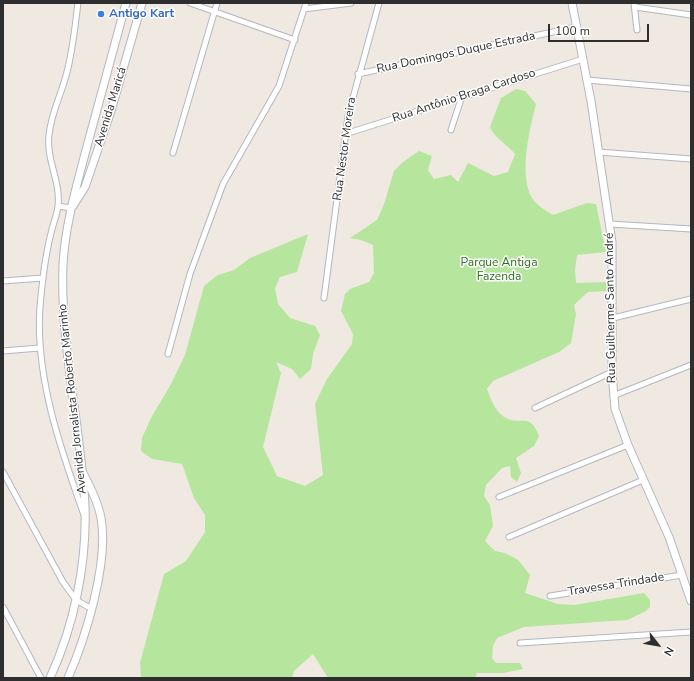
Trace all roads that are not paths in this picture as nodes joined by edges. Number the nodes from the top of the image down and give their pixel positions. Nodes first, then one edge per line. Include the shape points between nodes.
1 (78, 3) edge
2 (126, 3) edge
3 (142, 3) edge
4 (190, 3) edge
5 (217, 3) edge
6 (351, 3) edge
7 (379, 3) edge
8 (572, 3) edge
9 (635, 5) edge
10 (305, 6) edge
11 (214, 12) junction
12 (691, 15) edge
13 (576, 26) junction
14 (637, 30) dead end
15 (295, 40) junction
16 (583, 59) junction
17 (358, 74) junction
18 (587, 80) junction
19 (691, 89) edge
20 (462, 96) junction
21 (451, 130) dead end
22 (345, 134) junction
23 (598, 152) junction
24 (173, 153) dead end
25 (691, 159) edge
26 (58, 206) junction
27 (71, 208) junction
28 (610, 224) junction
29 (691, 229) edge
30 (43, 278) junction
31 (3, 281) edge
32 (324, 298) dead end
33 (691, 299) edge
34 (613, 318) junction
35 (39, 348) junction
36 (3, 351) edge
37 (168, 354) dead end
38 (691, 365) edge
39 (612, 372) junction
40 (613, 396) junction
41 (535, 408) dead end
42 (628, 446) junction
43 (81, 469) junction
44 (3, 472) edge
45 (643, 480) junction
46 (499, 497) dead end
47 (85, 518) junction
48 (509, 537) dead end
49 (682, 575) junction
50 (550, 596) dead end
51 (76, 600) junction
52 (691, 601) edge
53 (3, 608) edge
54 (92, 609) junction
55 (691, 632) edge
56 (520, 643) dead end
57 (42, 678) edge
58 (50, 678) edge
59 (68, 678) edge

1 - 26 street via 67,72 49,134 49,158
2 - 27 main road, Avenida Jornalista Roberto Marinho
3 - 27 main road, Avenida Maricá via 111,111 85,187
4 - 11 street
5 - 11 street
6 - 10 street
7 - 17 street, Rua Nestor Moreira
8 - 13 main road, Rua Guilherme Santo André
9 - 12 street
9 - 14 street
10 - 15 street
11 - 15 street
11 - 24 street
13 - 16 main road, Rua Guilherme Santo André
13 - 17 street, Rua Domingos Duque Estrada
15 - 37 street via 279,86 223,184 190,274
16 - 18 main road, Rua Guilherme Santo André
16 - 20 street, Rua Antônio Braga Cardoso
17 - 22 street, Rua Nestor Moreira
18 - 19 street
18 - 23 main road, Rua Guilherme Santo André
20 - 21 street
20 - 22 street, Rua Antônio Braga Cardoso
22 - 32 street, Rua Nestor Moreira
23 - 25 street
23 - 28 main road, Rua Guilherme Santo André
26 - 27 street
26 - 30 street
27 - 43 main road, Avenida Jornalista Roberto Marinho via 63,262 63,313
28 - 29 street
28 - 34 main road, Rua Guilherme Santo André
30 - 31 street
30 - 35 street
33 - 34 street
34 - 39 main road, Rua Guilherme Santo André
35 - 36 street
35 - 47 street via 56,426
38 - 40 street
39 - 40 main road, Rua Guilherme Santo André
39 - 41 street
40 - 42 main road, Rua Guilherme Santo André via 618,421
42 - 45 main road, Rua Guilherme Santo André
42 - 46 street
43 - 47 main road, Avenida Jornalista Roberto Marinho
43 - 54 main road via 94,494 102,520 101,558
44 - 51 street via 63,582
45 - 48 street
45 - 49 main road, Rua Guilherme Santo André
47 - 51 main road, Avenida Jornalista Roberto Marinho
49 - 50 street, Travessa Trindade
49 - 52 main road, Rua Guilherme Santo André
51 - 54 street
51 - 58 main road, Avenida Jornalista Roberto Marinho
53 - 57 street
54 - 59 main road via 79,654
55 - 56 street

